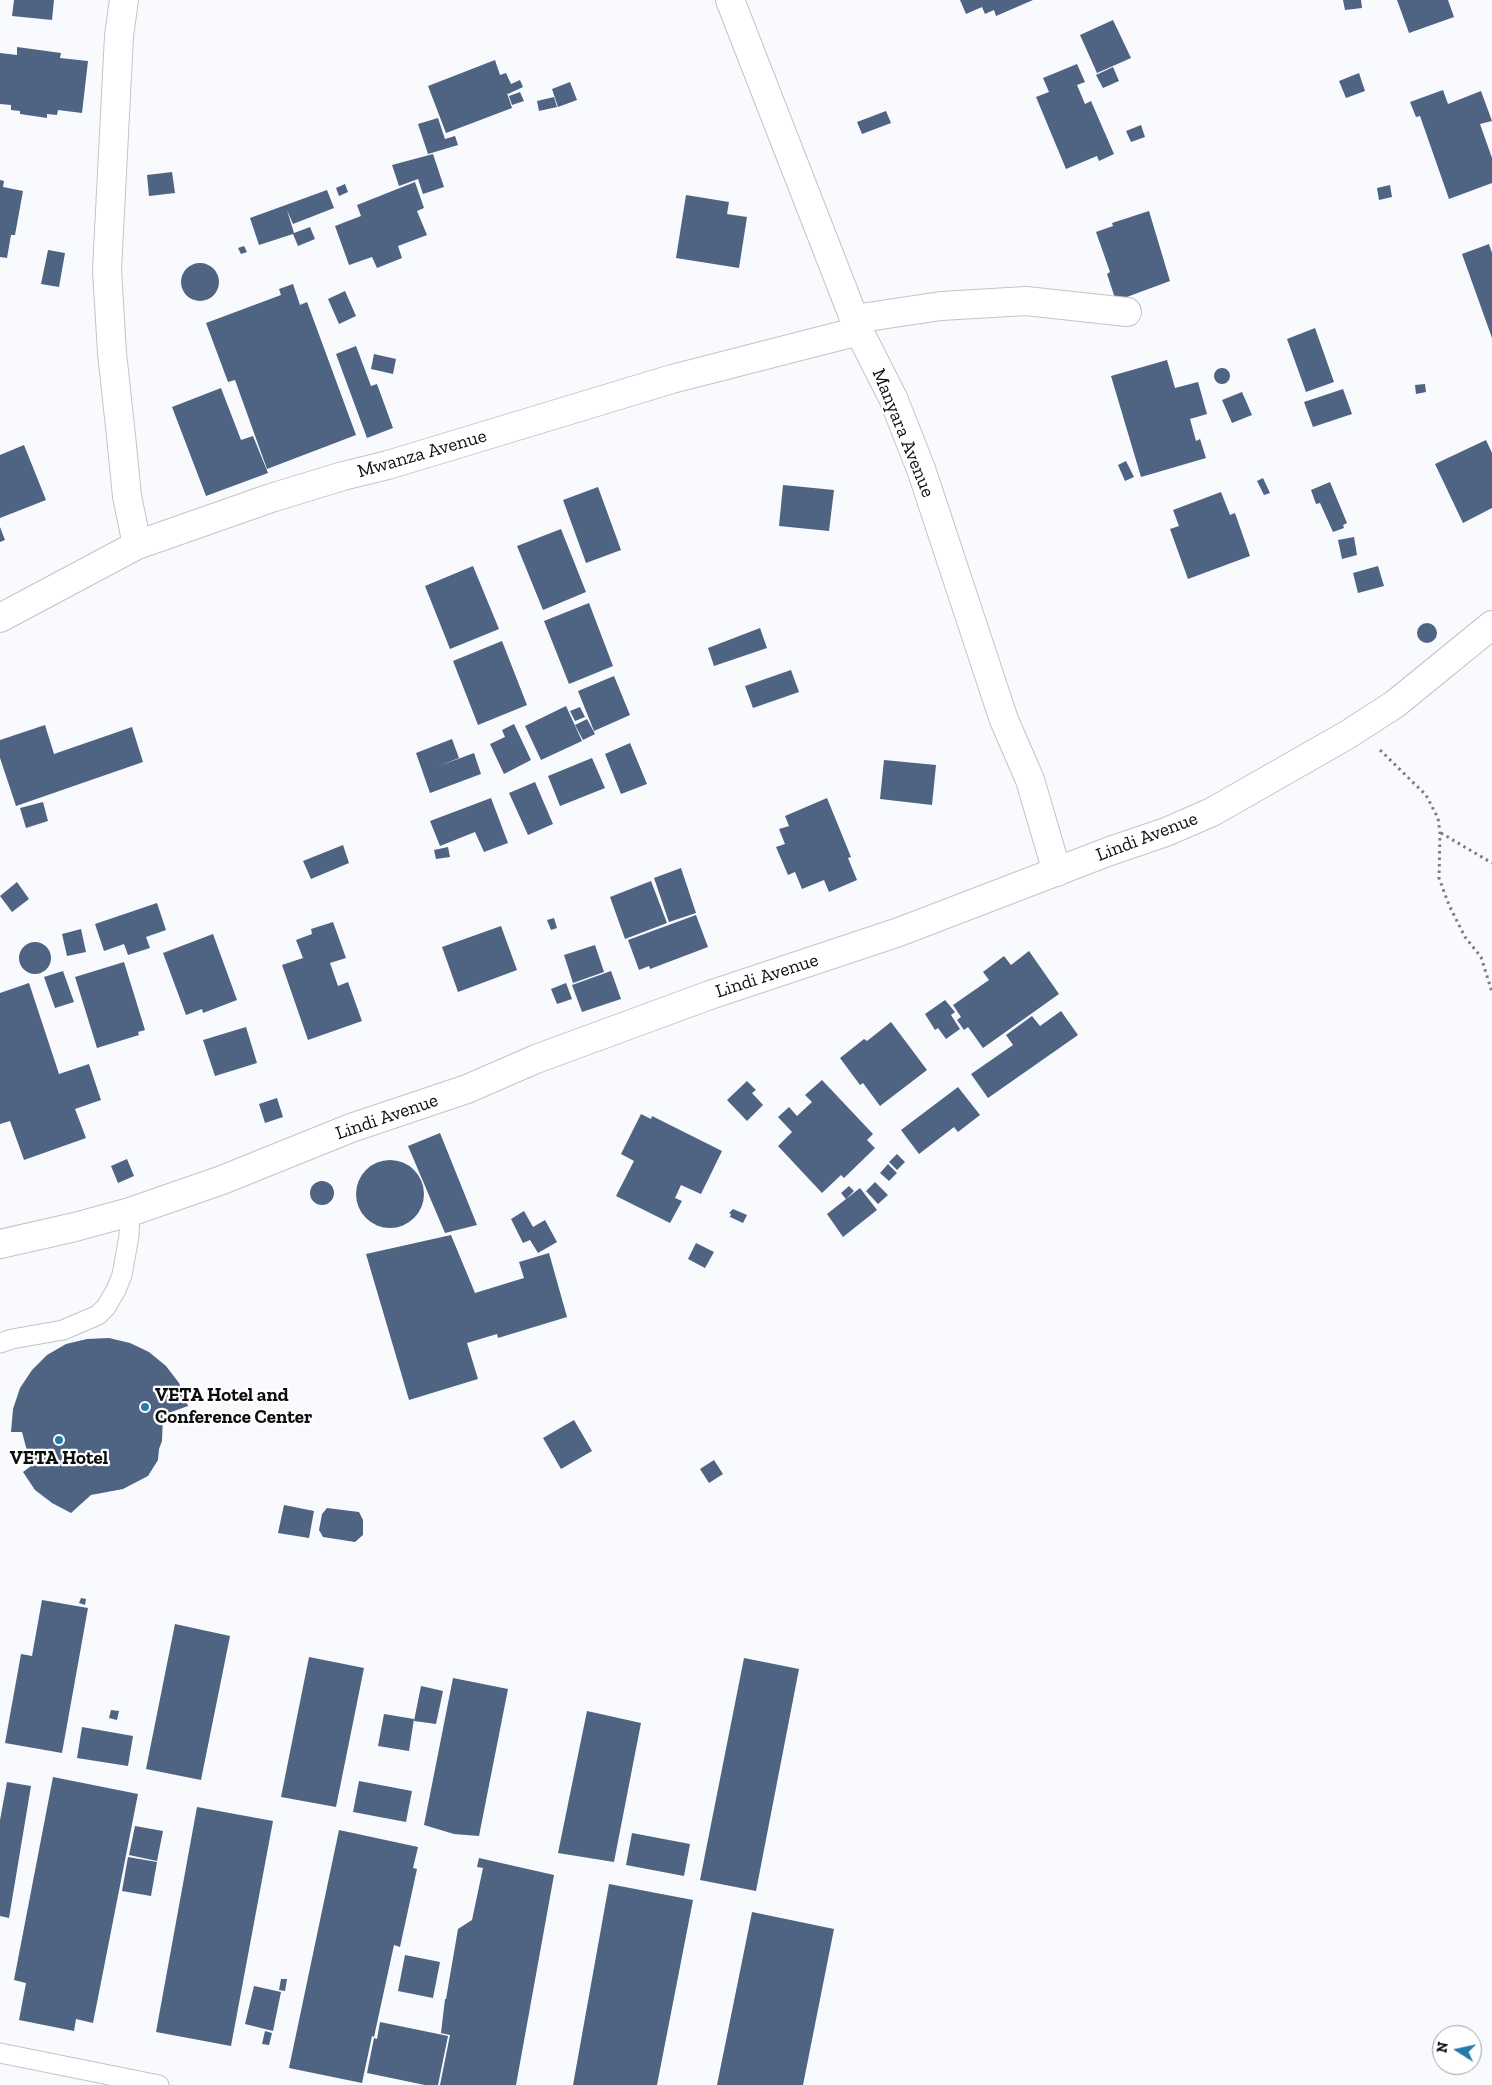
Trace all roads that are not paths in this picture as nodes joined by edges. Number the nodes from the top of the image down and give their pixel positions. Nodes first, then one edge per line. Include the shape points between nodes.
1 (124, 0) edge
2 (730, 0) edge
3 (1128, 312) dead end
4 (857, 325) junction
5 (137, 545) junction
6 (0, 618) edge
7 (1492, 624) edge
8 (1057, 872) junction
9 (130, 1212) junction
10 (0, 1244) edge
11 (0, 1343) edge
12 (0, 2053) edge
13 (107, 2080) edge
14 (159, 2085) edge

1 - 5 street via 119,36 107,270 127,496
2 - 4 street, Manyara Avenue
3 - 4 street, Mwanza Avenue via 1026,301 942,306
4 - 5 street, Mwanza Avenue via 271,498
4 - 8 street, Manyara Avenue via 893,398 921,469 1004,720 1030,780
5 - 6 street, Mwanza Avenue
7 - 8 street, Lindi Avenue via 1395,704 1307,758 1212,812
8 - 9 street, Lindi Avenue via 899,932 710,995 536,1059 467,1089 352,1128 222,1180
9 - 10 street, Lindi Avenue
9 - 11 lane via 122,1275 106,1307 98,1315 64,1330
12 - 13 lane
13 - 14 lane

